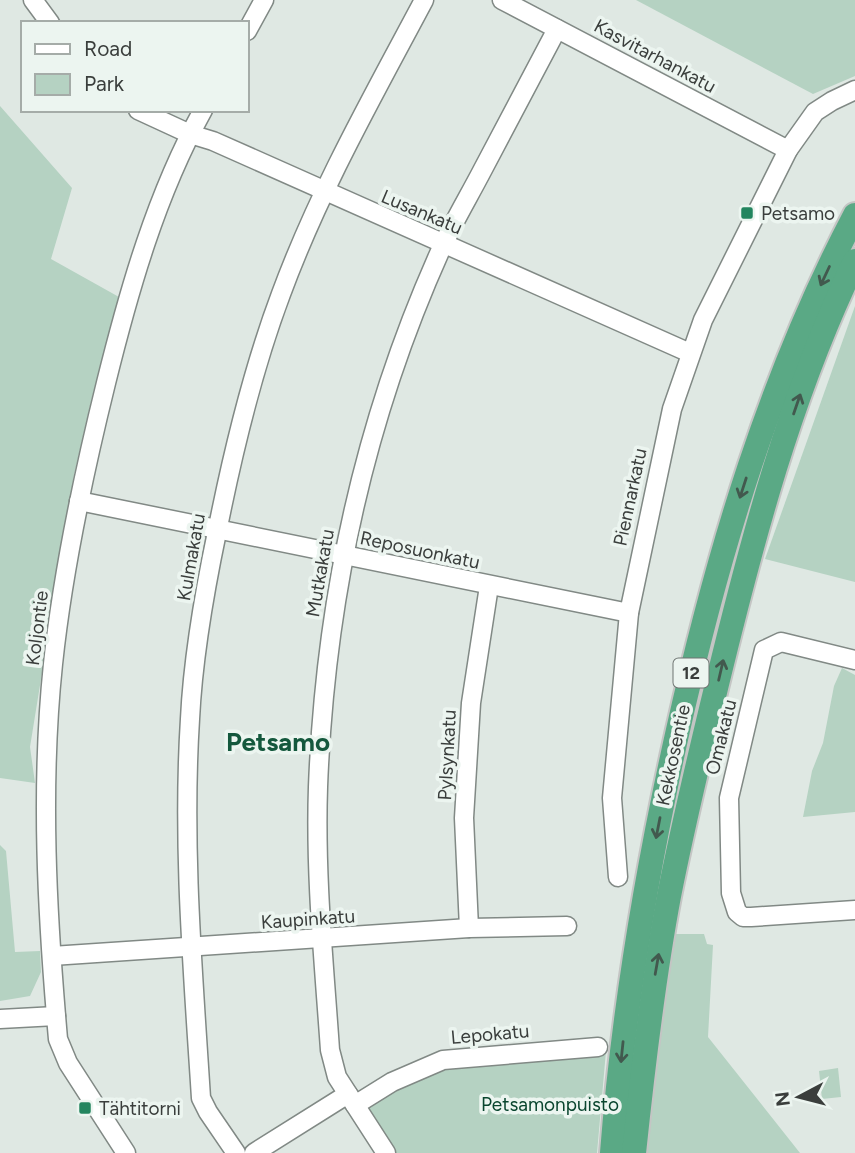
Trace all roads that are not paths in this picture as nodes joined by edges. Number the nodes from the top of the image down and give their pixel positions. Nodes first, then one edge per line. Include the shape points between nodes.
1 (33, 0) edge
2 (264, 0) edge
3 (424, 0) edge
4 (502, 0) edge
5 (49, 21) edge
6 (248, 29) edge
7 (557, 29) junction
8 (855, 90) edge
9 (142, 112) edge
10 (202, 112) edge
11 (190, 134) junction
12 (788, 150) junction
13 (324, 191) junction
14 (855, 215) edge
15 (443, 245) junction
16 (855, 261) edge
17 (690, 353) junction
18 (79, 501) junction
19 (217, 530) junction
20 (343, 556) junction
21 (489, 586) junction
22 (629, 613) junction
23 (855, 660) edge
24 (618, 877) dead end
25 (855, 910) edge
26 (567, 926) dead end
27 (469, 928) junction
28 (322, 939) junction
29 (192, 948) junction
30 (52, 956) junction
31 (56, 1016) junction
32 (0, 1019) edge
33 (598, 1047) dead end
34 (351, 1100) junction
35 (126, 1153) edge
36 (236, 1153) edge
37 (254, 1153) edge
38 (386, 1153) edge
39 (612, 1153) edge
40 (634, 1153) edge

1 - 5 street
2 - 6 street
3 - 13 street, Kulmakatu
4 - 7 street, Kasvitarhankatu
7 - 12 street, Kasvitarhankatu
7 - 15 street, Mutkakatu
8 - 12 street, Piennarkatu via 815,112
9 - 11 street, Lusankatu
10 - 11 street, Koljontie
11 - 13 street, Lusankatu
11 - 18 street, Koljontie via 128,297
12 - 17 street, Piennarkatu
13 - 15 street, Lusankatu
13 - 19 street, Kulmakatu via 268,330 229,465
14 -> 39 highway, Kekkosentie / 12 via 782,375 698,643 637,947
15 - 17 street, Lusankatu
15 - 20 street, Mutkakatu via 384,397
40 -> 16 highway, Kekkosentie / 12 via 643,1057 670,894 742,579 802,390
17 - 22 street, Piennarkatu via 668,423
18 - 19 street, Reposuonkatu
18 - 30 street, Koljontie via 60,606 50,708 46,804
19 - 20 street, Reposuonkatu
19 - 29 street, Kulmakatu via 190,718 187,834
20 - 21 street, Reposuonkatu
20 - 28 street, Mutkakatu via 323,701 318,789
21 - 22 street, Reposuonkatu
21 - 27 street, Pylsynkatu via 468,741 464,818
22 - 24 street, Piennarkatu via 612,797
23 - 25 street, Omakatu via 781,642 764,650 729,798 731,893 737,912 751,917
26 - 27 street, Kaupinkatu
27 - 28 street, Kaupinkatu
28 - 29 street, Kaupinkatu
28 - 34 street, Mutkakatu via 332,1066
29 - 30 street, Kaupinkatu
29 - 36 street, Kulmakatu via 201,1098
30 - 31 street, Koljontie
31 - 32 street
31 - 35 street, Koljontie via 65,1058
33 - 34 street, Lepokatu via 443,1060
34 - 37 street, Lepokatu
34 - 38 street, Mutkakatu

